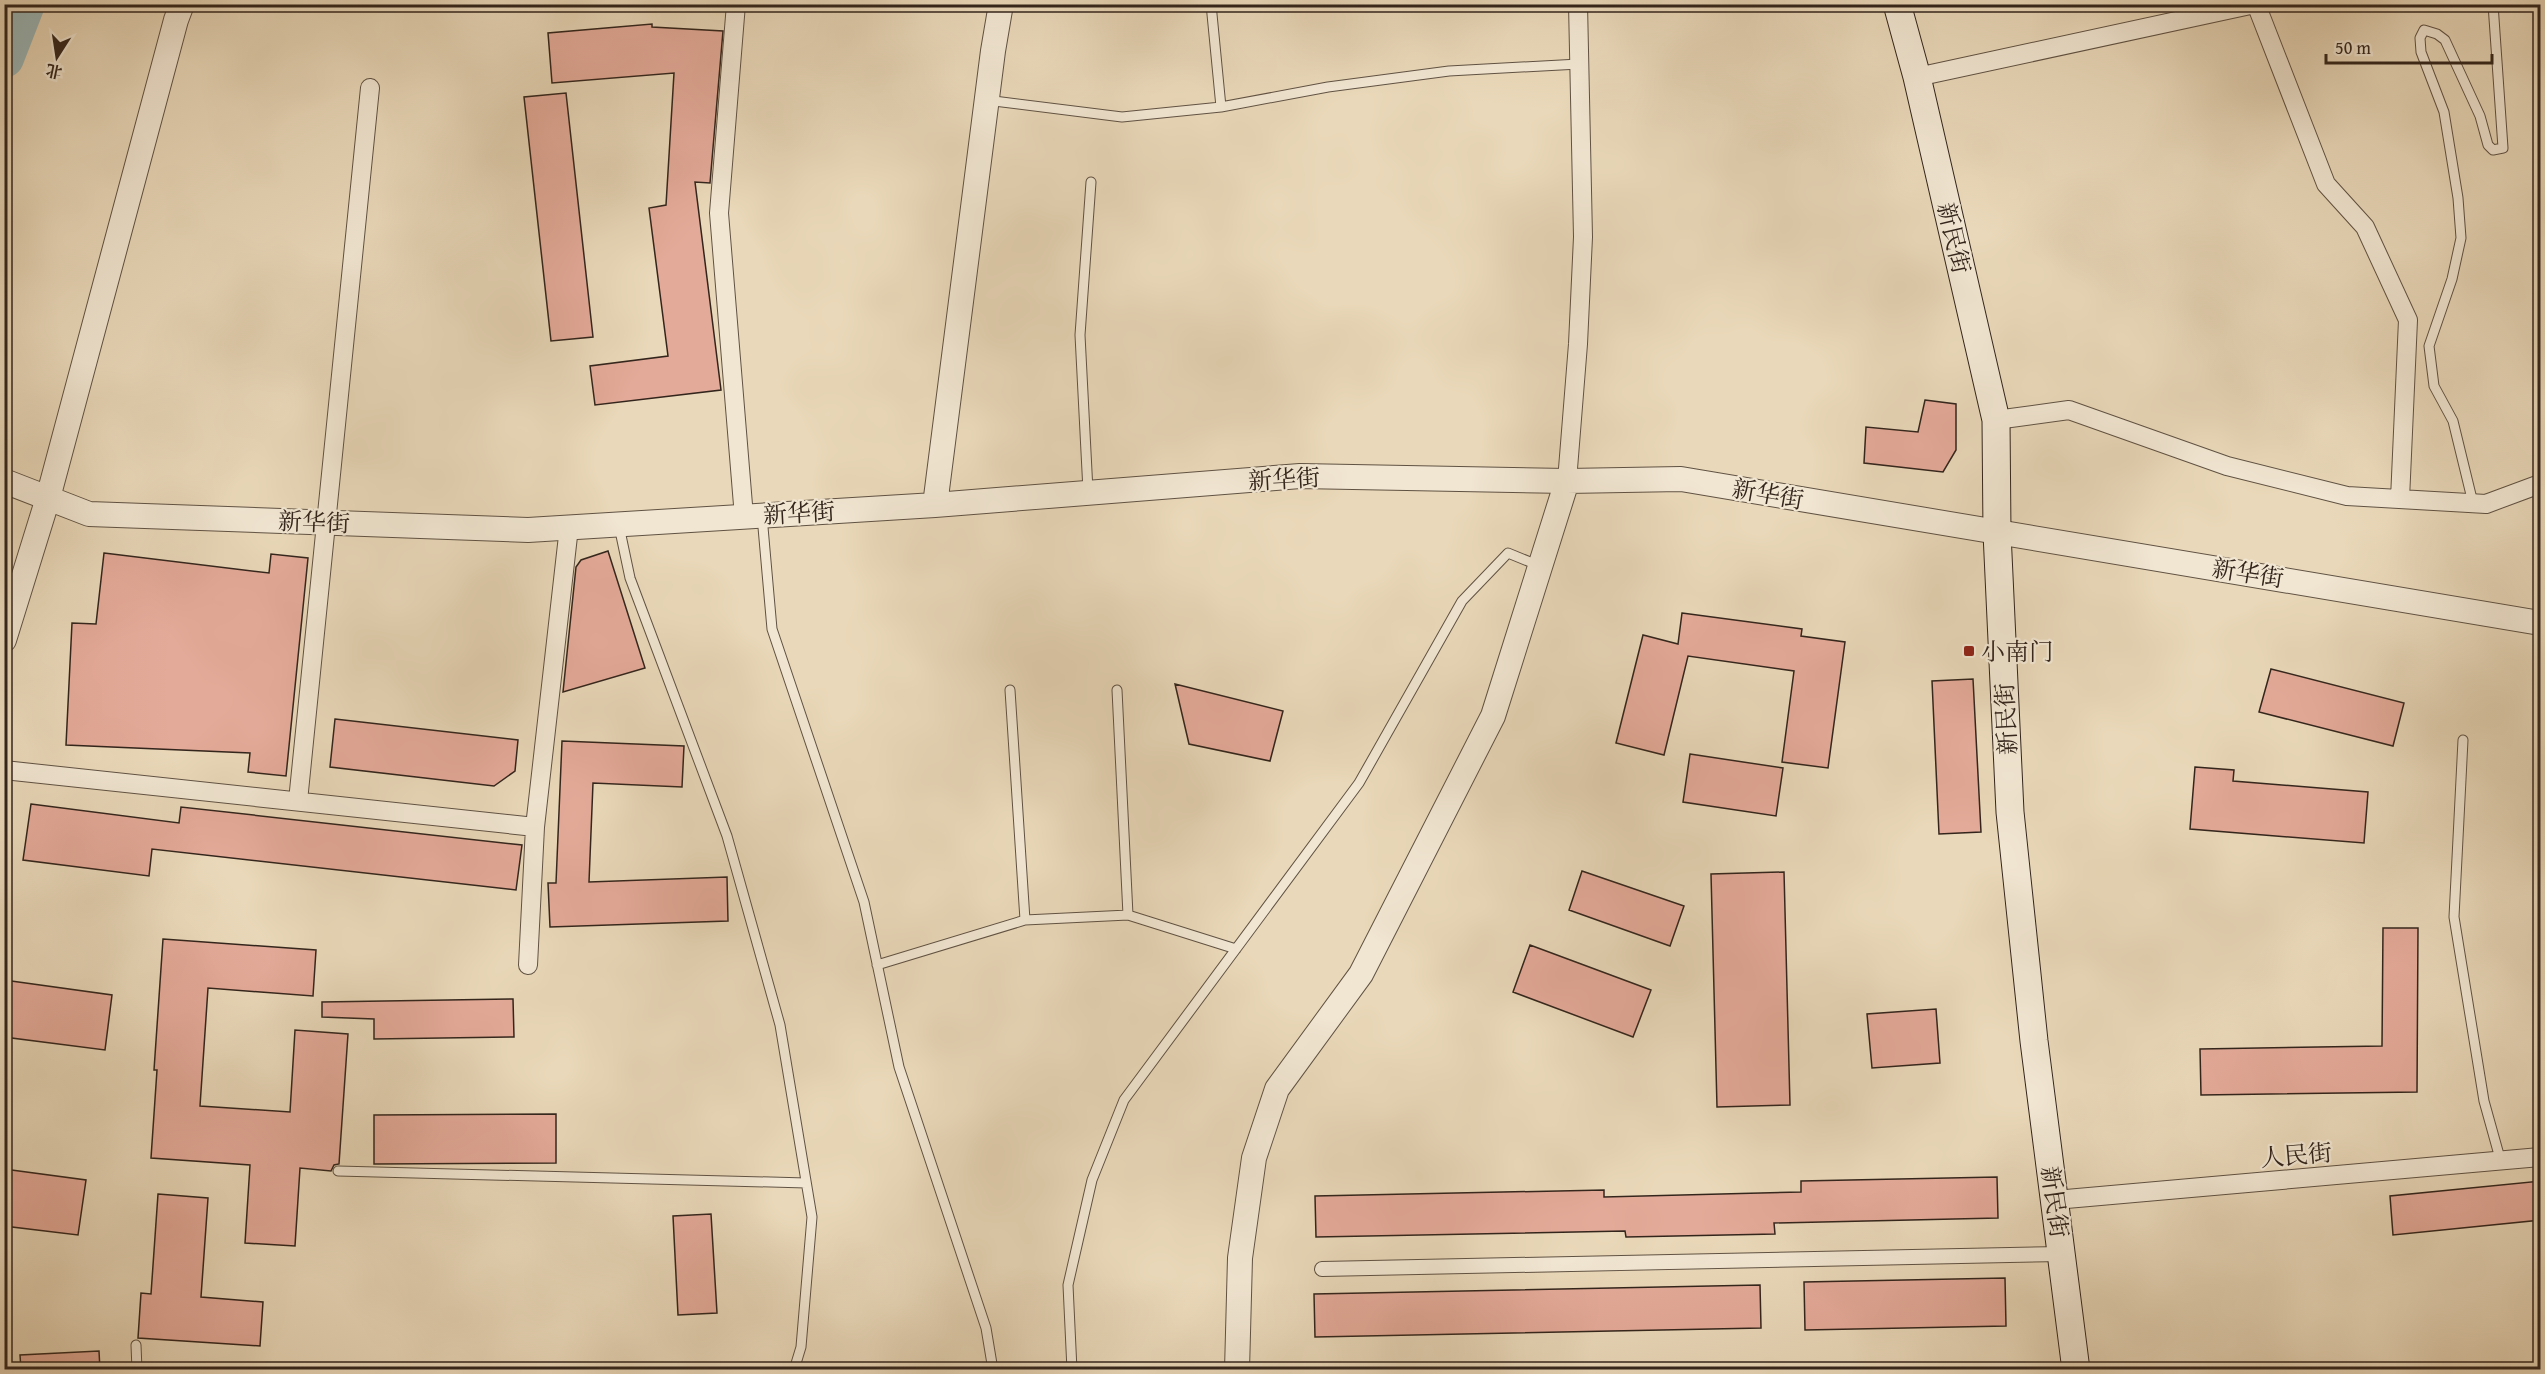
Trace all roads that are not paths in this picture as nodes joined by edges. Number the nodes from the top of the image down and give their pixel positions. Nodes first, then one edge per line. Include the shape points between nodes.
1 (182, 4) edge
2 (736, 4) edge
3 (1000, 4) edge
4 (1211, 4) edge
5 (1578, 4) edge
6 (1897, 4) edge
7 (2256, 4) edge
8 (2493, 4) edge
9 (1579, 64) junction
10 (1917, 77) junction
11 (370, 88) dead end
12 (986, 100) junction
13 (1221, 107) junction
14 (1091, 182) dead end
15 (1996, 420) junction
16 (1567, 481) junction
17 (13, 484) edge
18 (2541, 484) edge
19 (1088, 493) junction
20 (48, 498) junction
21 (2400, 499) junction
22 (2473, 503) junction
23 (935, 505) junction
24 (753, 516) junction
25 (326, 522) junction
26 (619, 524) junction
27 (569, 527) junction
28 (1997, 533) junction
29 (1540, 566) junction
30 (2541, 623) edge
31 (4, 640) edge
32 (1010, 690) dead end
33 (1117, 690) dead end
34 (2463, 740) dead end
35 (4, 770) edge
36 (298, 801) junction
37 (535, 827) junction
38 (1128, 915) junction
39 (1025, 920) junction
40 (1236, 949) junction
41 (528, 964) dead end
42 (877, 966) junction
43 (2541, 1157) edge
44 (2501, 1162) junction
45 (338, 1171) dead end
46 (806, 1183) junction
47 (2055, 1200) junction
48 (2062, 1254) junction
49 (1322, 1269) dead end
50 (136, 1345) dead end
51 (137, 1370) edge
52 (794, 1370) edge
53 (993, 1370) edge
54 (1071, 1370) edge
55 (1237, 1370) edge
56 (2076, 1370) edge

1 - 20 street
2 - 24 street via 719,213
3 - 12 street
4 - 13 lane
5 - 9 street
6 - 10 main road, 新民街
7 - 10 street
7 - 21 street via 2326,184 2365,227 2408,320
8 - 22 lane via 2503,148 2493,150 2487,144 2480,116 2445,40 2424,30 2420,38 2421,52 2444,112 2461,238 2452,279 2429,346 2434,386 2453,421
9 - 13 lane via 1449,70
9 - 16 street via 1583,237
10 - 15 main road, 新民街
11 - 25 street
12 - 13 lane via 1122,117
12 - 23 street
14 - 19 lane via 1080,336
15 - 21 street via 2069,410 2227,466 2347,496
15 - 28 main road, 新民街
16 - 19 street, 新华街 via 1300,476
16 - 28 street, 新华街 via 1682,479
16 - 29 street
17 - 20 street, 新华街
18 - 22 street via 2486,504
19 - 23 street, 新华街
20 - 25 street, 新华街 via 89,514
20 - 31 street
21 - 22 street
23 - 24 street, 新华街
24 - 26 street, 新华街
24 - 42 lane via 772,628 864,902
25 - 27 street, 新华街 via 528,530
25 - 36 street
26 - 27 street, 新华街
26 - 46 lane via 630,578 727,836 780,1025
27 - 37 street
28 - 30 street, 新华街
28 - 47 main road, 新民街 via 2010,812
29 - 40 lane via 1508,553 1462,601 1359,783
29 - 55 street via 1493,716 1361,974 1277,1089 1254,1158 1240,1258
32 - 39 lane
33 - 38 lane
34 - 44 lane via 2454,917 2484,1101
35 - 36 street
36 - 37 street
37 - 41 street
38 - 39 lane
38 - 40 lane
39 - 42 lane
40 - 54 lane via 1124,1100 1092,1180 1068,1285
42 - 53 lane via 899,1067 986,1328
43 - 44 street, 人民街
44 - 47 street, 人民街
45 - 46 lane
46 - 52 lane via 812,1217 801,1347
47 - 48 main road, 新民街
48 - 49 street
48 - 56 main road, 新民街
50 - 51 lane

